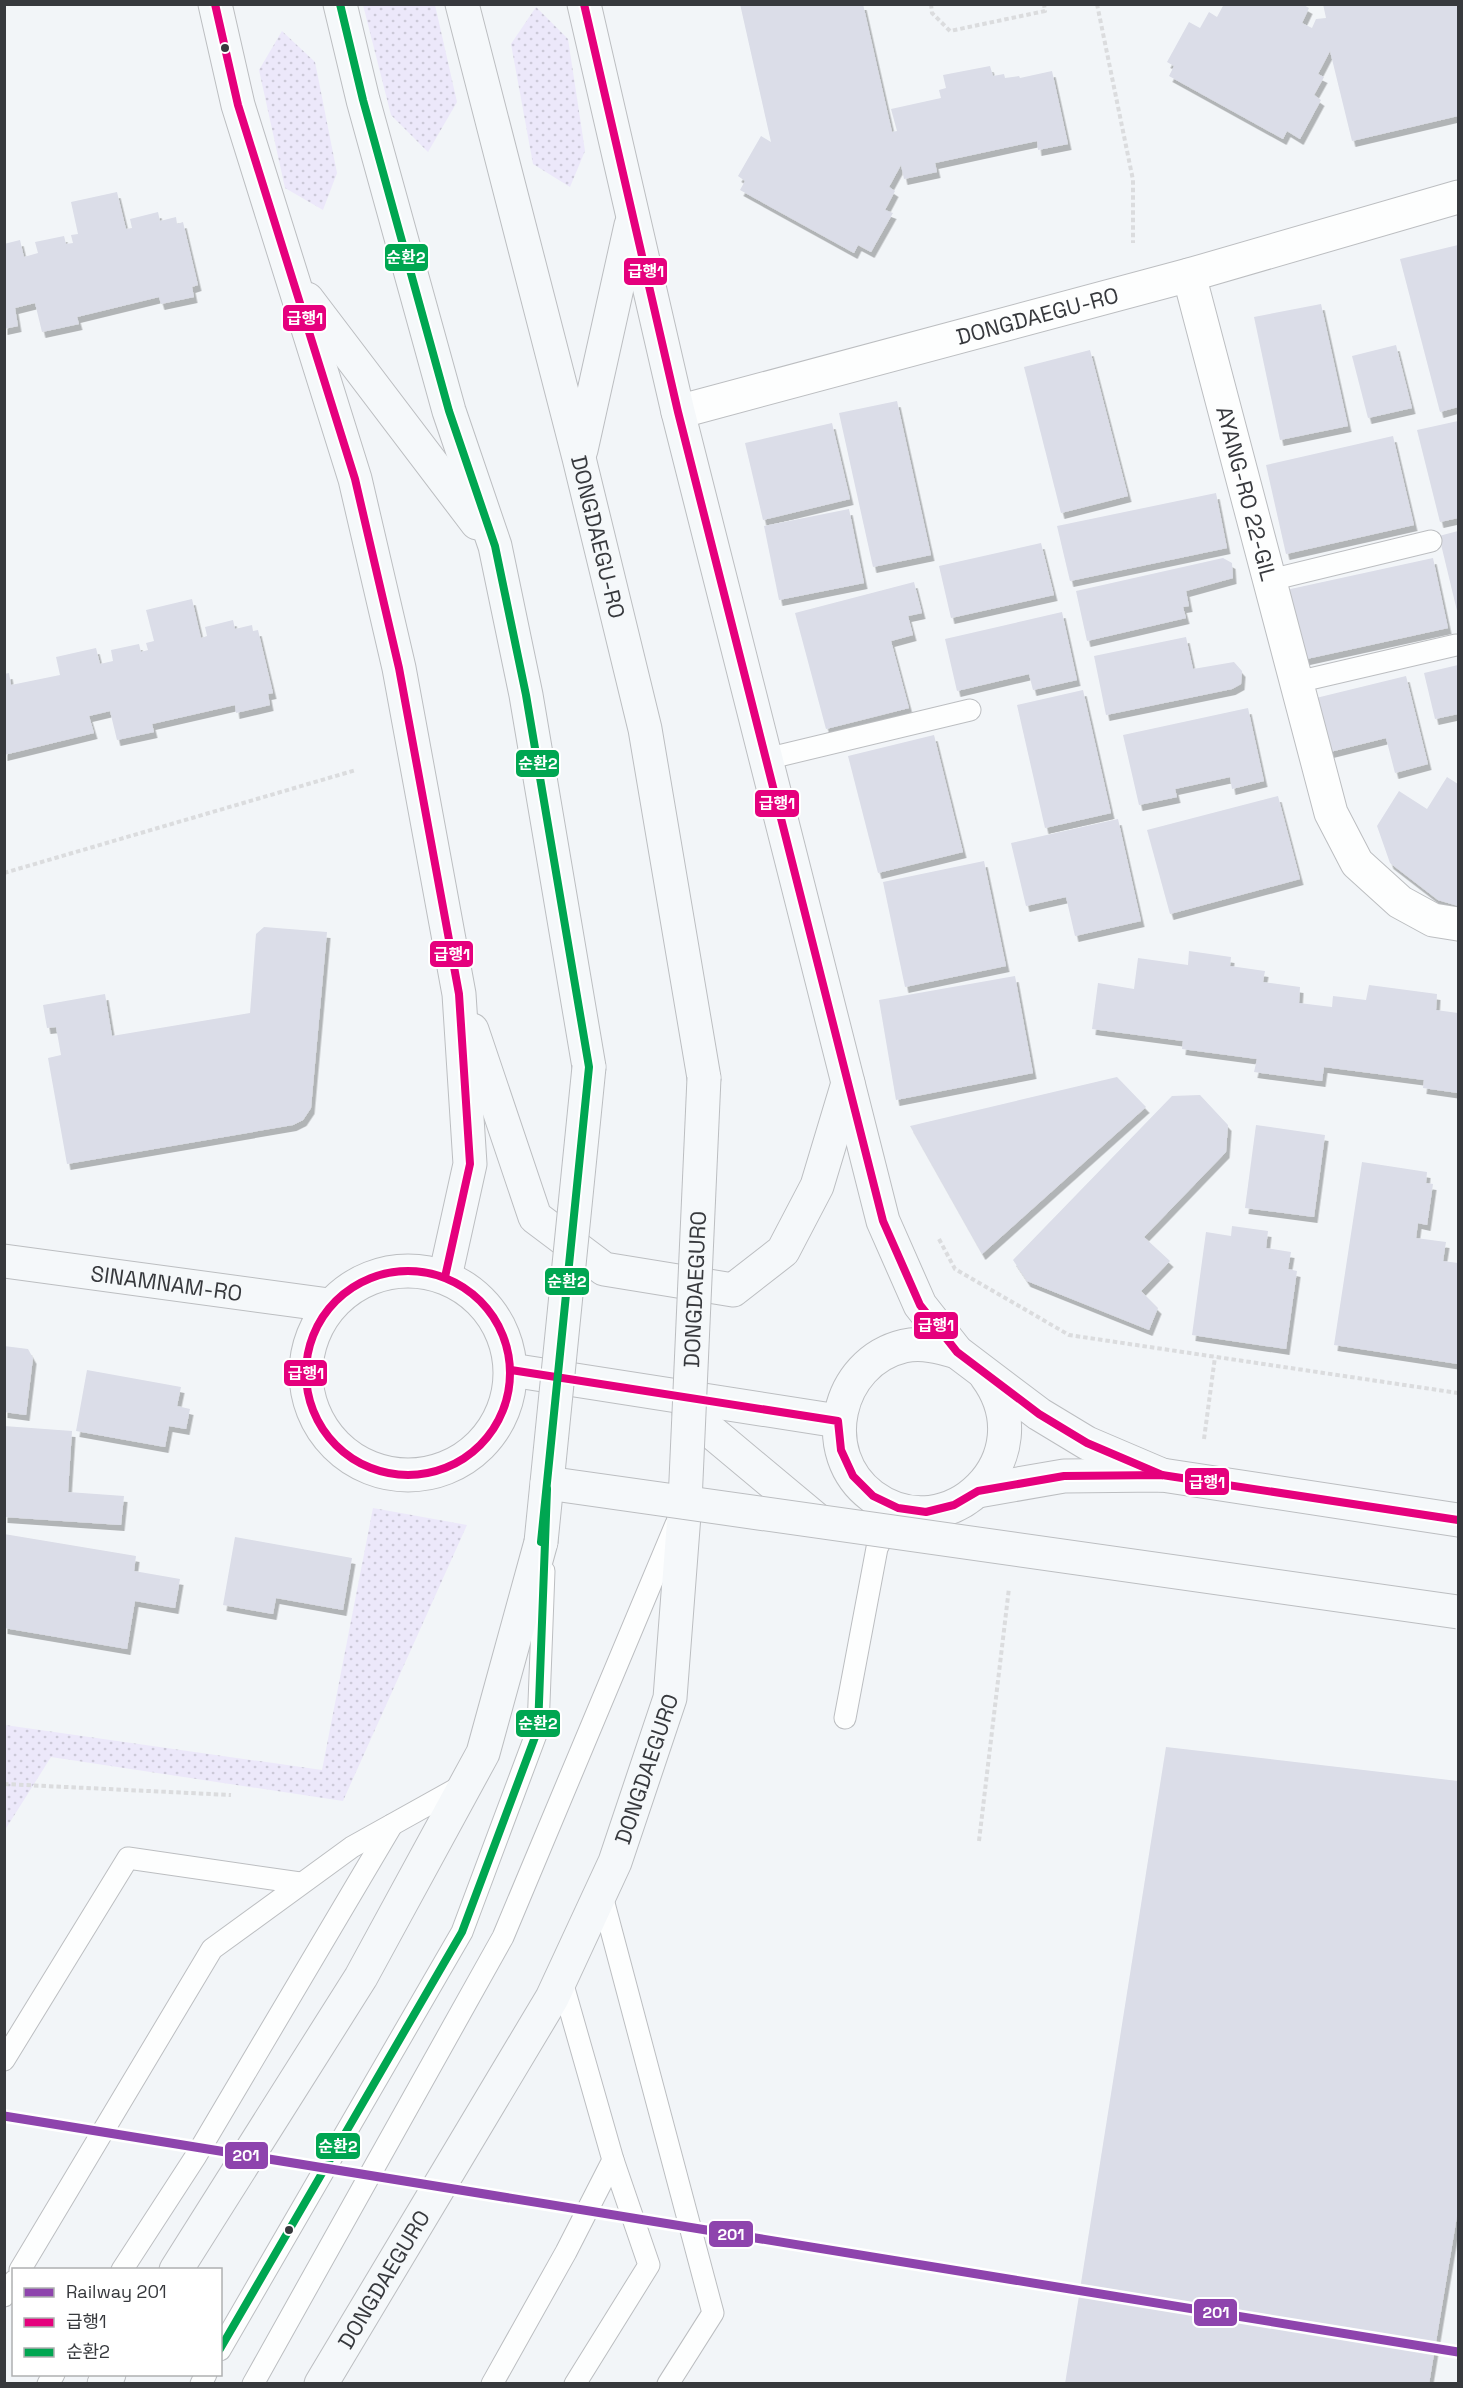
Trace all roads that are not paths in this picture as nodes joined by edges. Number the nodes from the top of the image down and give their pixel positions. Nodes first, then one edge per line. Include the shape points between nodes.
1 (215, 4) edge
2 (340, 4) edge
3 (462, 4) edge
4 (584, 4) edge
5 (1458, 197) edge
6 (633, 215) junction
7 (1189, 275) junction
8 (293, 281) junction
9 (678, 412) junction
10 (579, 458) junction
11 (1431, 541) dead end
12 (495, 546) junction
13 (1269, 580) junction
14 (1456, 645) dead end
15 (1297, 682) junction
16 (970, 710) dead end
17 (766, 759) junction
18 (1458, 924) edge
19 (459, 994) junction
20 (704, 1078) joint
21 (848, 1082) junction
22 (4, 1261) edge
23 (445, 1277) junction
24 (329, 1305) junction
25 (968, 1360) junction
26 (511, 1370) junction
27 (689, 1413) junction
28 (838, 1421) junction
29 (1162, 1474) junction
30 (547, 1483) junction
31 (978, 1491) junction
32 (685, 1502) junction
33 (885, 1502) junction
34 (817, 1520) junction
35 (1458, 1520) edge
36 (1458, 1612) edge
37 (845, 1718) dead end
38 (465, 1784) junction
39 (392, 1825) junction
40 (300, 1883) junction
41 (602, 1892) junction
42 (561, 1978) junction
43 (4, 2060) edge
44 (613, 2160) junction
45 (21, 2268) edge
46 (123, 2268) edge
47 (177, 2268) edge
48 (222, 2347) edge
49 (253, 2384) edge
50 (321, 2384) edge
51 (492, 2384) edge
52 (575, 2384) edge
53 (669, 2384) edge

1 - 8 main road via 238,105
2 - 12 main road via 448,411
3 - 10 main road, DONGDAEGU-RO
4 - 6 main road
5 - 7 street
6 - 9 main road
6 - 10 main road
7 - 9 street, DONGDAEGU-RO
7 - 13 street, AYANG-RO 22-GIL
8 - 12 main road
8 - 19 main road via 355,479 399,668
9 - 17 main road
10 - 20 main road, DONGDAEGU-RO via 645,729
11 - 13 lane
12 - 30 main road, bridge via 526,695 589,1067
13 - 15 street, AYANG-RO 22-GIL
14 - 15 lane
15 - 18 street, AYANG-RO 22-GIL via 1331,813 1357,863 1400,902 1433,920
16 - 17 lane
17 - 21 main road
19 - 21 main road via 535,1217 604,1269 733,1290 783,1251 817,1186
19 - 23 main road via 471,1164
20 - 27 main road, DONGDAEGURO, bridge
21 - 25 main road via 883,1221 920,1305
22 - 24 main road, SINAMNAM-RO
23 - 24 main road via 426,1271 391,1270 357,1282
23 - 26 main road via 487,1306 505,1336
24 - 26 main road via 312,1333 304,1365 307,1398 321,1429 343,1454 372,1469 405,1476 438,1471 468,1457 492,1433 507,1403
25 - 28 main road via 932,1345 904,1346 879,1356 858,1373 845,1395
25 - 29 main road via 1039,1414 1087,1443
25 - 31 main road via 995,1389 1005,1414 1005,1441 996,1468
26 - 28 main road
27 - 32 main road, DONGDAEGURO, bridge
27 - 34 main road
28 - 33 main road via 841,1450 853,1476
29 - 31 main road via 1064,1476
29 - 35 main road
30 - 32 main road, bridge
30 - 38 main road, bridge via 538,1553 483,1753
30 - 48 lane, bridge via 538,1729 466,1921
31 - 33 main road via 954,1505 926,1512
32 - 34 main road, bridge
32 - 41 main road, DONGDAEGURO via 670,1698
32 - 49 lane via 503,1937
33 - 37 lane
34 - 36 main road, bridge
38 - 39 lane
38 - 47 main road via 361,1977
39 - 40 lane
39 - 46 lane via 196,2156
40 - 43 lane via 128,1858
40 - 45 lane via 212,1949
41 - 42 main road, DONGDAEGURO
41 - 53 lane via 713,2313
42 - 44 lane
42 - 50 main road, DONGDAEGURO
44 - 51 lane
44 - 52 lane via 649,2265

